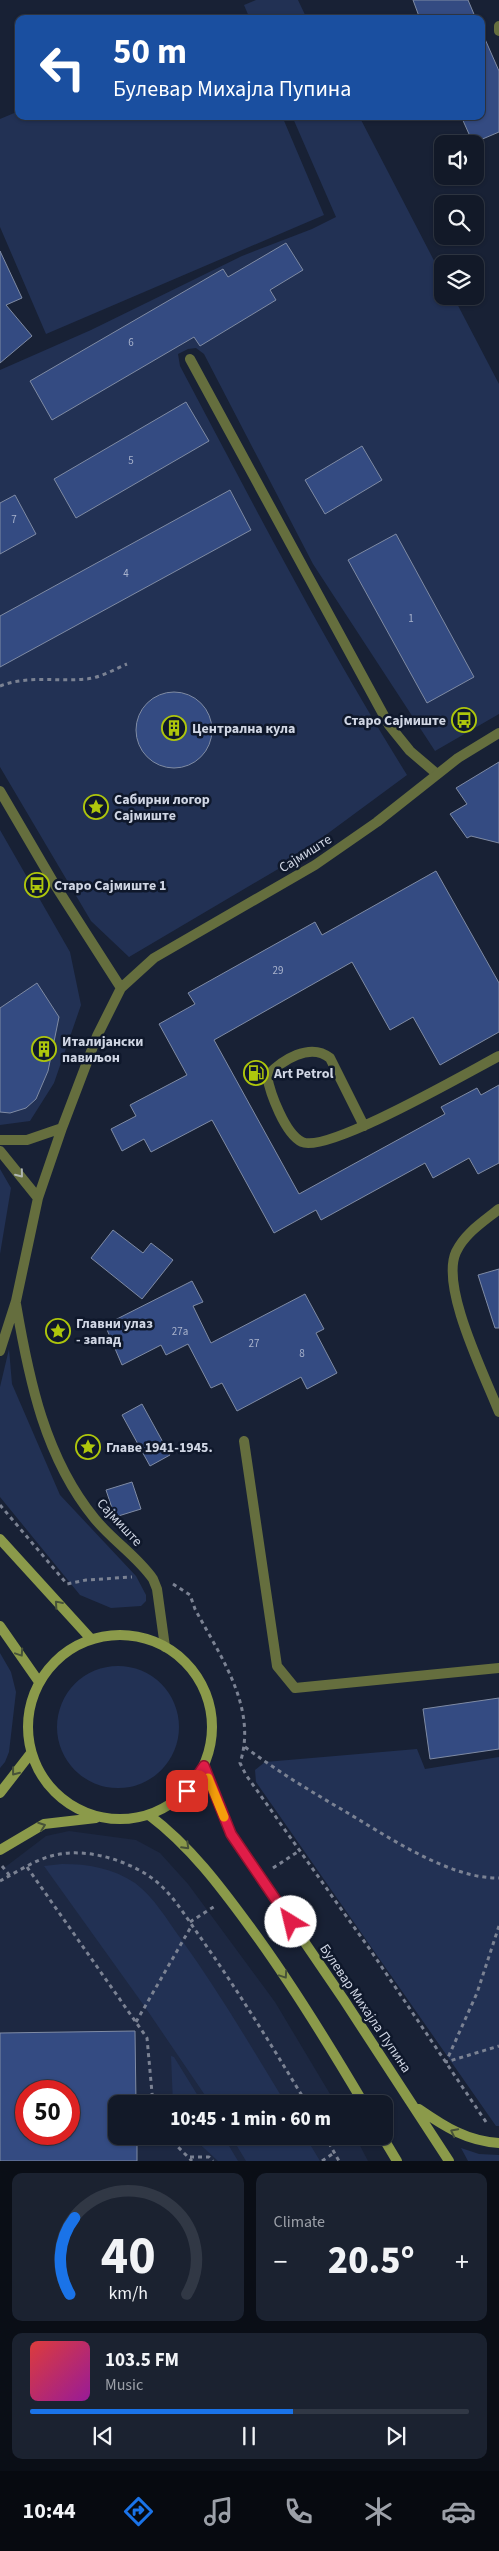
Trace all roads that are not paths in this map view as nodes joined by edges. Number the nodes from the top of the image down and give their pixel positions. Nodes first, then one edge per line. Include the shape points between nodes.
1 (499, 26) edge
2 (499, 31) edge
3 (190, 359) dead end
4 (499, 733) edge
5 (436, 774) junction
6 (0, 792) edge
7 (121, 988) junction
8 (499, 1056) edge
9 (364, 1126) junction
10 (62, 1128) junction
11 (0, 1140) edge
12 (0, 1151) edge
13 (38, 1198) junction
14 (499, 1209) edge
15 (16, 1301) junction
16 (0, 1351) edge
17 (499, 1412) edge
18 (244, 1441) dead end
19 (0, 1539) edge
20 (0, 1626) edge
21 (91, 1639) junction
22 (165, 1647) junction
23 (499, 1668) edge
24 (39, 1682) junction
25 (31, 1752) junction
26 (204, 1766) junction
27 (0, 1793) edge
28 (149, 1814) junction
29 (101, 1817) junction
30 (0, 1850) edge
31 (359, 2095) edge
32 (415, 2106) junction
33 (499, 2143) edge
34 (387, 2145) edge
35 (397, 2161) edge
36 (449, 2161) edge

1 - 2 street
3 - 5 street via 389,725 410,751
4 - 5 street, Сајмиште
5 - 7 street, Сајмиште via 378,822 315,865 154,958
6 - 7 street
7 - 10 street, Сајмиште via 101,1027
8 - 9 street
9 - 9 street via 330,1058 322,1051 311,1050 278,1064 267,1076 270,1091 290,1132 302,1142 316,1142
10 - 11 street via 27,1140
10 - 13 street, Сајмиште
12 -> 13 street
13 - 15 street, Сајмиште
14 - 17 street via 465,1236 455,1253 453,1270 457,1306
15 - 16 street, Сајмиште
15 - 22 street, Сајмиште via 37,1404 60,1461 91,1514 153,1579
18 - 23 street via 277,1666 295,1688
21 -> 19 main road
20 -> 24 main road
21 - 22 main road via 129,1636 154,1641
21 - 24 main road via 56,1660
22 - 26 main road via 197,1677 209,1704 212,1734
24 - 25 main road via 28,1716
25 -> 27 main road
25 - 29 main road via 46,1782 57,1794 85,1812
26 - 28 main road via 187,1791 169,1805
26 - 32 main road, Булевар Михајла Пупина via 231,1834
28 - 29 main road via 133,1818
28 -> 31 main road via 195,1855 228,1897 287,1979
30 -> 29 main road via 44,1824
33 -> 32 main road via 465,2137
32 - 36 main road, Булевар Михајла Пупина
34 - 35 main road

